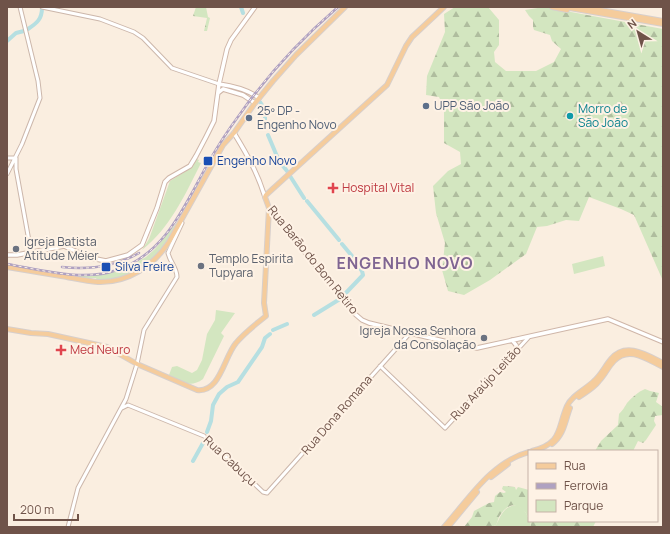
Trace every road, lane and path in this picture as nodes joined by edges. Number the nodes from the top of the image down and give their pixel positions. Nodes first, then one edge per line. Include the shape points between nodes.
1 (20, 7) edge
2 (42, 7) edge
3 (254, 7) edge
4 (345, 7) edge
5 (444, 7) edge
6 (552, 7) edge
7 (564, 7) edge
8 (582, 9) edge
9 (663, 23) edge
10 (218, 85) junction
11 (218, 94) junction
12 (259, 98) junction
13 (255, 103) junction
14 (234, 133) junction
15 (7, 158) edge
16 (16, 158) junction
17 (7, 174) edge
18 (265, 197) junction
19 (188, 207) junction
20 (268, 208) junction
21 (31, 252) junction
22 (7, 255) edge
23 (7, 267) edge
24 (7, 329) edge
25 (410, 333) junction
26 (528, 338) junction
27 (512, 340) junction
28 (663, 342) edge
29 (517, 349) junction
30 (663, 363) edge
31 (137, 364) junction
32 (380, 366) junction
33 (663, 367) edge
34 (126, 398) junction
35 (128, 405) junction
36 (122, 408) junction
37 (535, 450) edge
38 (542, 450) edge
39 (528, 453) edge
40 (528, 454) edge
41 (263, 492) joint
42 (68, 527) edge
43 (444, 527) edge
44 (448, 527) edge

1 - 16 street via 40,98
2 - 10 street via 100,19 141,35 172,68
3 - 10 main road via 229,45
4 - 12 main road via 293,58
5 - 18 main road via 412,37 387,86 273,187
6 - 8 main road
7 - 8 main road
8 - 9 main road
10 - 11 main road
10 - 12 main road via 244,90
11 - 13 main road via 225,90 243,95
11 - 21 main road via 214,121 190,166 166,180 144,241 139,248 120,258 106,261 91,258 64,246
12 - 13 main road
13 - 14 main road
14 - 18 main road, Rua Barão do Bom Retiro via 258,174
14 - 19 main road via 222,145
15 - 16 street
16 - 17 street
16 - 21 street
18 - 20 main road, Rua Barão do Bom Retiro
19 - 23 main road via 169,242 156,259 138,273 124,278 98,282
19 - 31 street via 168,253 177,277 144,330
20 - 25 main road, Rua Barão do Bom Retiro via 358,318
20 - 31 main road via 264,303 266,316 234,344 212,386 206,390 197,390
21 - 22 main road
24 - 31 main road via 48,334 107,347
25 - 27 main road, Rua Barão do Bom Retiro via 477,348
25 - 32 street, Rua Dona Romana
26 - 27 main road, Rua Barão do Bom Retiro
26 - 28 main road, Rua Barão do Bom Retiro via 608,319
26 - 29 street, Rua Araújo Leitão
27 - 29 main road
29 - 32 street, Rua Araújo Leitão via 445,428
30 - 37 main road via 637,351 617,354 596,380 570,401 554,439
31 - 34 street
32 - 41 street, Rua Dona Romana via 269,491
33 - 38 main road via 635,354 618,358 598,383 572,404 558,439
34 - 35 street
34 - 36 street
35 - 36 street
35 - 41 street, Rua Cabuçu via 204,436
36 - 42 street via 78,488
39 - 43 main road via 516,457 490,474
40 - 44 main road via 492,476

